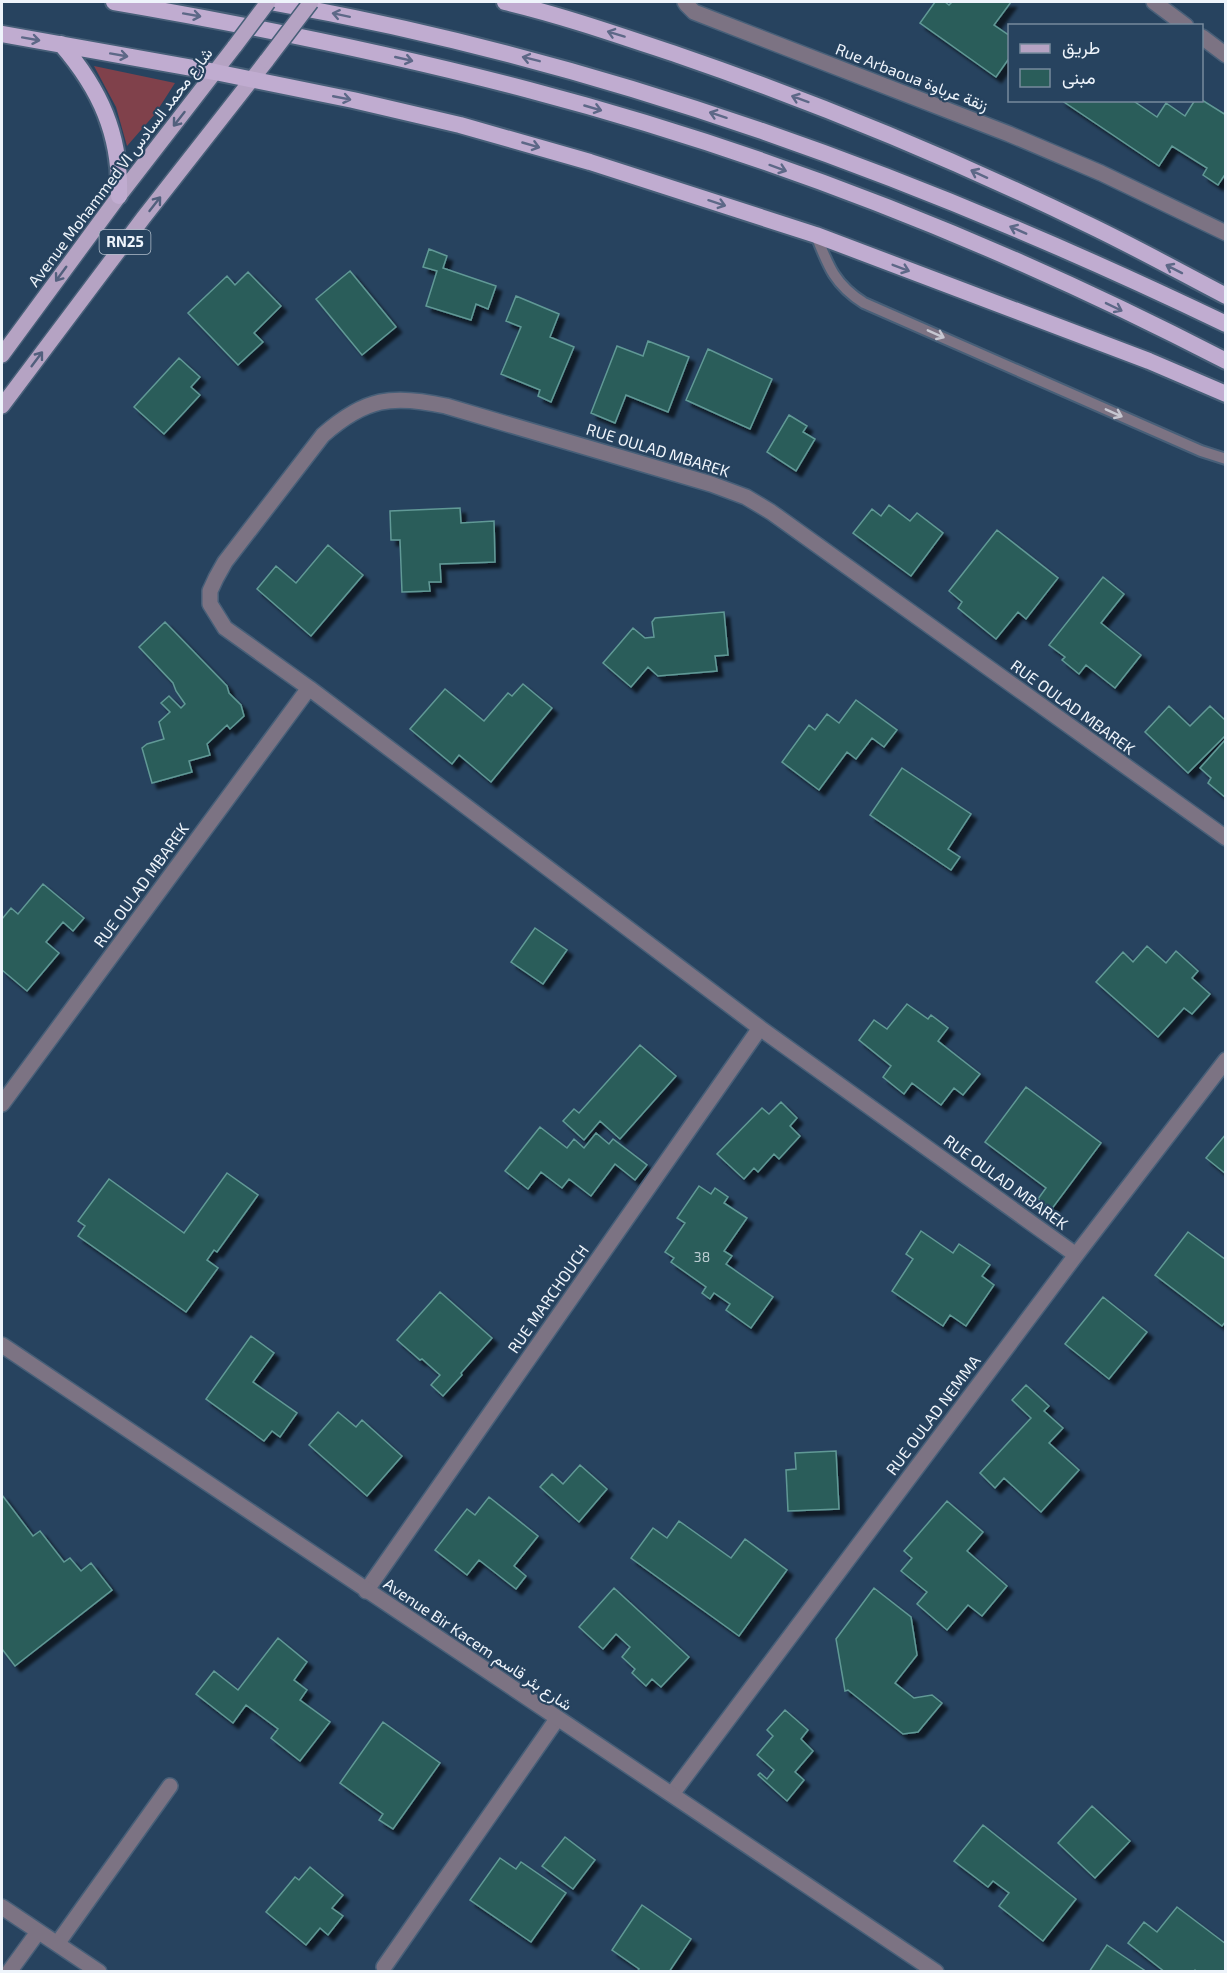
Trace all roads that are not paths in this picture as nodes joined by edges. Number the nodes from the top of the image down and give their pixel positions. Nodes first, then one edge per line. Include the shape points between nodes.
1 (114, 2) edge
2 (269, 2) edge
3 (311, 2) edge
4 (505, 2) edge
5 (685, 2) edge
6 (1154, 2) edge
7 (1183, 24) edge
8 (2, 34) edge
9 (1203, 38) edge
10 (61, 44) junction
11 (1226, 55) edge
12 (214, 72) junction
13 (251, 80) junction
14 (119, 196) junction
15 (1226, 233) edge
16 (816, 235) junction
17 (1226, 296) edge
18 (1226, 324) edge
19 (2, 355) edge
20 (1226, 361) edge
21 (1226, 394) edge
22 (2, 406) edge
23 (1226, 459) edge
24 (309, 688) junction
25 (1226, 838) edge
26 (760, 1028) junction
27 (1226, 1060) edge
28 (2, 1104) edge
29 (1076, 1255) junction
30 (2, 1345) edge
31 (366, 1591) junction
32 (557, 1719) junction
33 (170, 1786) dead end
34 (672, 1794) junction
35 (2, 1907) edge
36 (38, 1932) junction
37 (57, 1944) junction
38 (384, 1967) dead end
39 (9, 1971) edge
40 (99, 1971) edge
41 (936, 1971) edge

1 -> 20 highway via 411,60 640,122 789,172 958,237
2 - 12 main road, Avenue Mohammed VI شارع محمد السادس / RN25, bridge
18 -> 2 highway via 967,208 754,127 536,61 426,33
3 - 13 main road, RN25, bridge
17 -> 4 highway via 1089,225 836,112 632,39
5 - 15 street, Rue Arbaoua زنقة عرباوة via 694,12 1101,172
6 - 7 street
8 -> 10 highway
9 - 11 street
10 -> 12 highway
10 - 14 highway via 88,78 107,115 117,153
12 - 13 highway
12 -> 14 main road, Avenue Mohammed VI شارع محمد السادس / RN25
13 -> 16 highway via 460,125 590,162
22 -> 13 main road, RN25
14 -> 19 main road, Avenue Mohammed VI شارع محمد السادس / RN25
16 -> 21 highway
16 -> 23 lane via 833,275 864,303
24 - 25 street, RUE OULAD MBAREK via 225,628 210,604 210,591 225,562 323,435 362,407 390,399 417,400 689,477 746,497
24 - 26 street, RUE OULAD MBAREK
24 - 28 street, RUE OULAD MBAREK
26 - 29 street, RUE OULAD MBAREK
26 - 31 street, RUE MARCHOUCH
27 - 29 street, RUE OULAD NEMMA
29 - 34 street, RUE OULAD NEMMA
30 - 31 street, Avenue Bir Kacem شارع بئر قاسم
31 - 32 street, Avenue Bir Kacem شارع بئر قاسم
32 - 34 street, Avenue Bir Kacem شارع بئر قاسم
32 - 38 street
33 - 37 street
34 - 41 street, Avenue Bir Kacem شارع بئر قاسم
35 - 36 street
36 - 37 street
36 - 39 street
37 - 40 street

